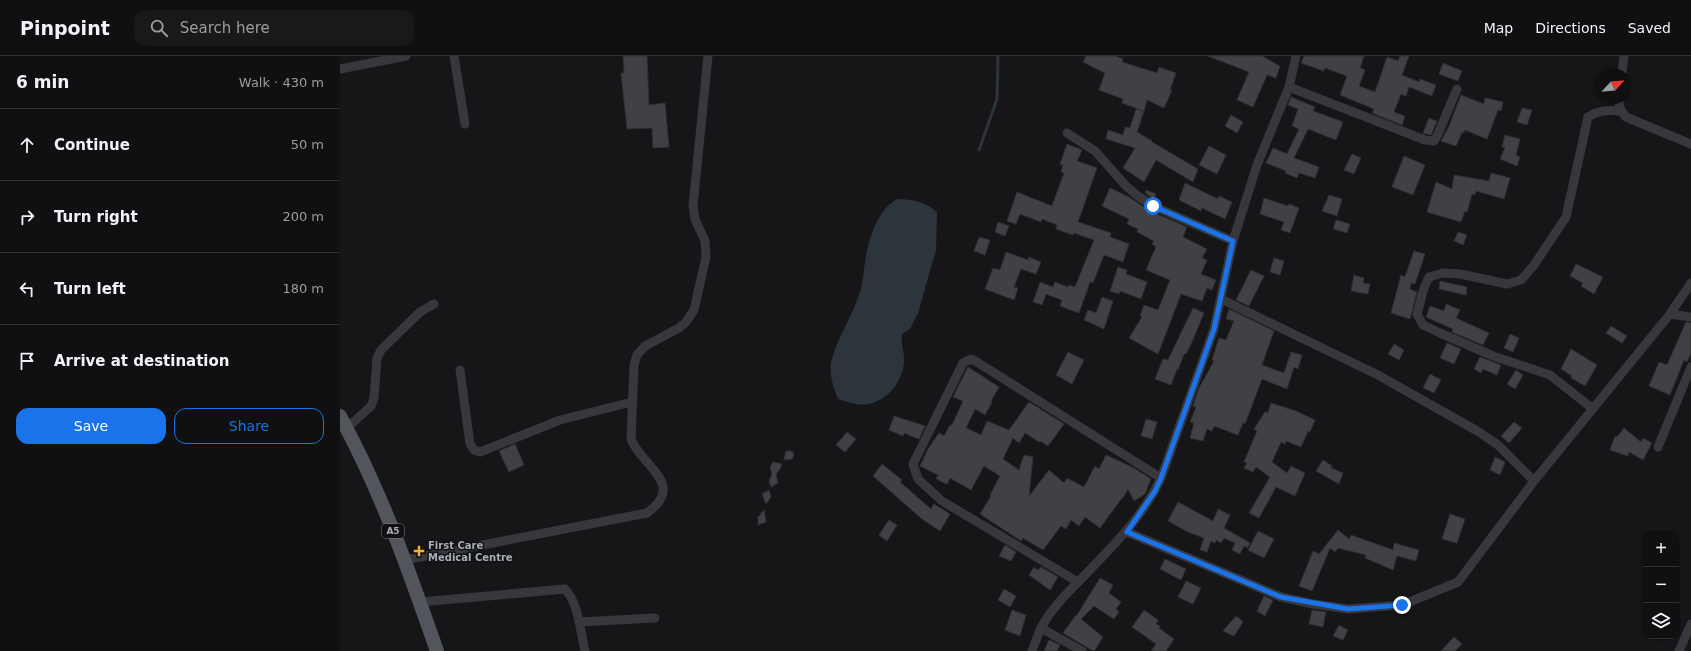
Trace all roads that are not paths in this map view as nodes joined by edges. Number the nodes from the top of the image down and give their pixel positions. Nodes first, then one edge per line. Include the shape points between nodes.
1 (406, 56) edge
2 (454, 56) edge
3 (708, 56) edge
4 (1296, 56) edge
5 (1624, 56) edge
6 (1623, 68) edge
7 (340, 69) edge
8 (1289, 87) junction
9 (1457, 89) dead end
10 (1619, 104) edge
11 (1621, 111) junction
12 (465, 124) dead end
13 (1067, 133) dead end
14 (1691, 144) edge
15 (1233, 241) junction
16 (1691, 283) edge
17 (1221, 299) junction
18 (434, 304) dead end
19 (1670, 314) junction
20 (1691, 317) edge
21 (1691, 367) edge
22 (460, 370) dead end
23 (632, 402) junction
24 (1593, 409) junction
25 (343, 422) edge
26 (1658, 447) dead end
27 (1161, 478) junction
28 (1534, 480) junction
29 (1127, 532) junction
30 (405, 560) junction
31 (1078, 582) junction
32 (420, 602) junction
33 (655, 618) dead end
34 (579, 622) junction
35 (1691, 624) edge
36 (1041, 628) junction
37 (437, 651) edge
38 (584, 651) edge
39 (1032, 651) edge
40 (1082, 651) edge
41 (1679, 651) edge

1 - 7 street
2 - 12 street
3 - 23 street via 693,206 695,219 705,241 706,257 694,310 686,322 644,346 637,355
4 - 8 street
5 - 6 street
8 - 9 street via 1425,140 1434,141
8 - 15 street via 1257,165
10 - 11 street
11 - 14 street via 1626,117
11 - 24 street via 1605,110 1588,117 1566,217 1521,280 1506,284 1460,274 1443,273 1429,277 1417,314 1423,325 1440,333 1493,356 1550,375
13 - 15 street via 1095,151 1126,186 1153,206
15 - 17 street
16 - 19 street
17 - 27 street via 1214,329
17 - 28 street via 1378,375 1479,432 1498,445
18 - 25 street via 420,312 381,350 377,358 371,406
19 - 20 street
19 - 24 street
21 - 26 street
22 - 23 street via 470,444 474,450 480,452 560,420
23 - 30 street via 631,439 635,449 661,478 664,486 654,507 640,514
24 - 28 street
25 - 30 main road, A5 via 380,497
27 - 29 street
27 - 31 street via 977,362 971,359 963,363 913,464 918,479 942,501
28 - 29 street via 1458,582 1402,605 1348,609 1281,597
29 - 31 street
30 - 32 main road, A5
31 - 36 street via 1060,601
32 - 34 street via 565,589 577,612
32 - 37 main road, A5
33 - 34 street
34 - 38 street
35 - 41 street
36 - 39 street
36 - 40 street

